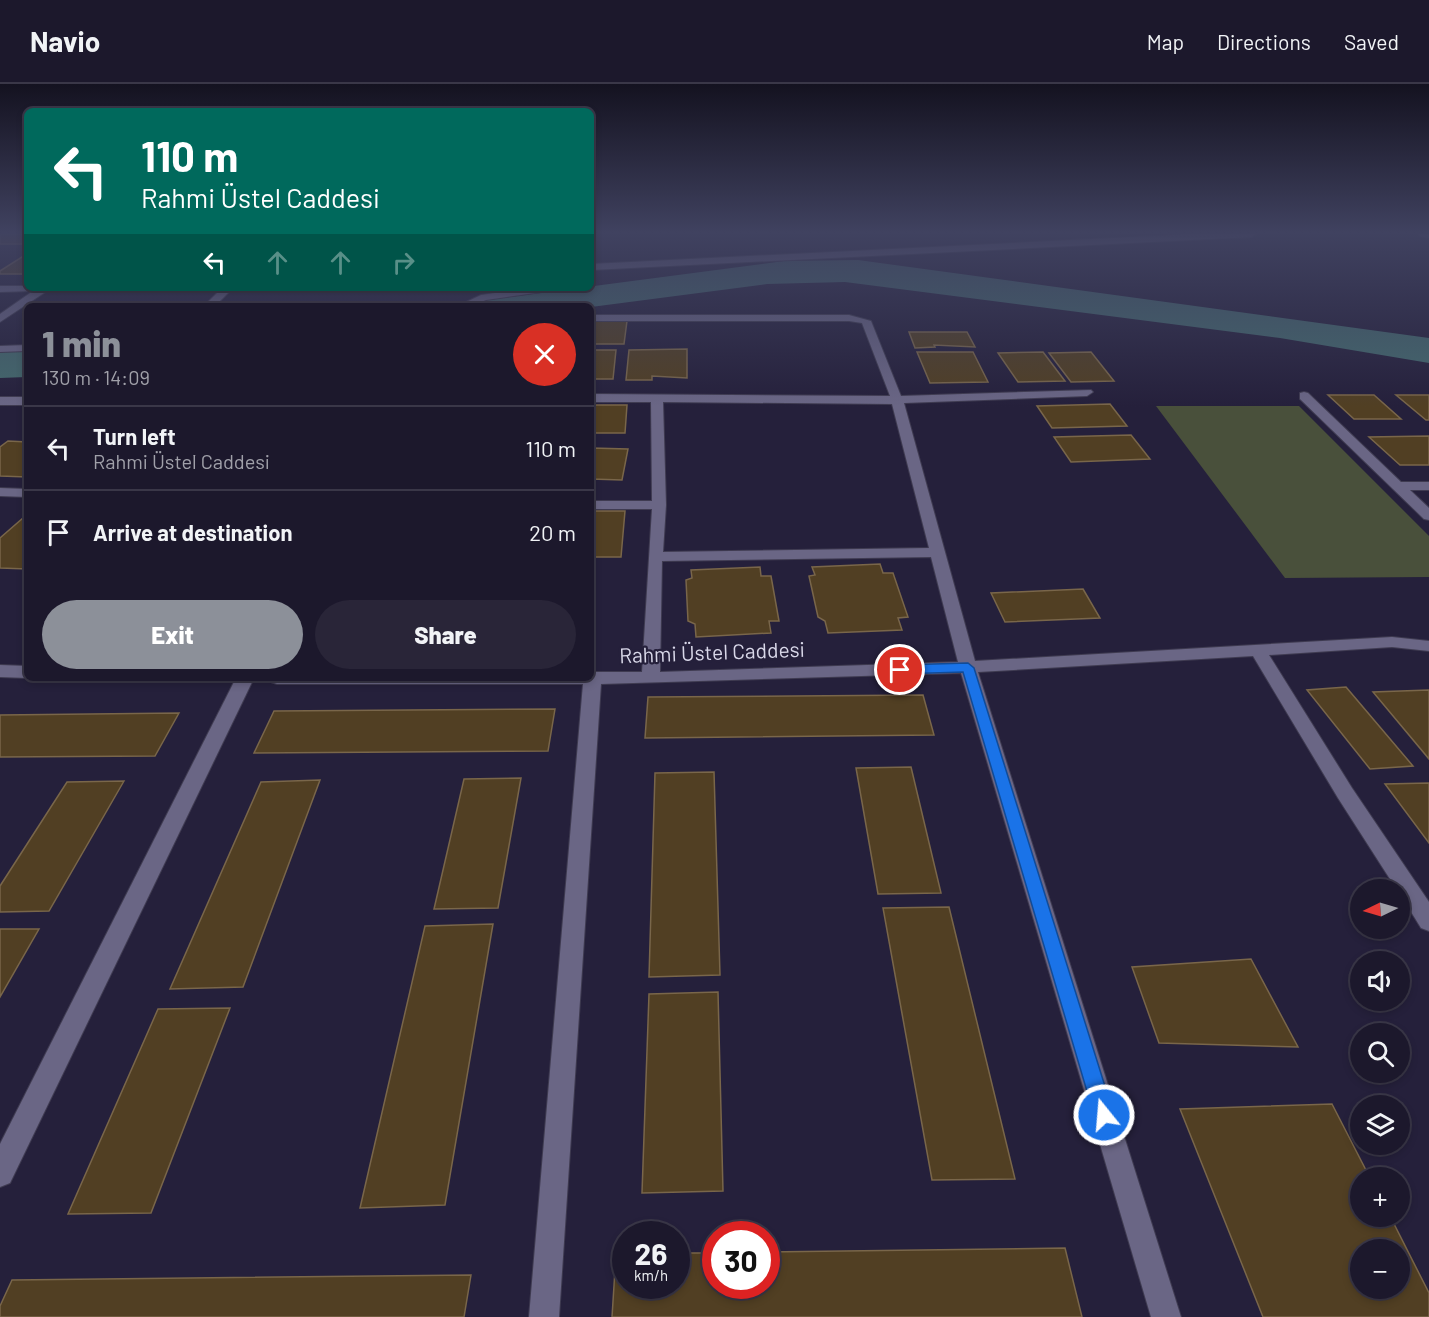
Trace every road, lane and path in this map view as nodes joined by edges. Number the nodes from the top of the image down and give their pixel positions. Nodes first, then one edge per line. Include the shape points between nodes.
1 (41, 292) edge
2 (224, 292) edge
3 (523, 292) edge
4 (24, 303) edge
5 (24, 303) edge
6 (212, 303) edge
7 (470, 303) edge
8 (594, 318) edge
9 (0, 319) edge
10 (24, 348) edge
11 (0, 349) edge
12 (1087, 392) dead end
13 (1304, 396) dead end
14 (594, 398) edge
15 (657, 399) junction
16 (897, 400) junction
17 (0, 401) edge
18 (24, 401) edge
19 (1398, 486) junction
20 (1429, 486) edge
21 (0, 492) edge
22 (24, 493) edge
23 (594, 505) edge
24 (659, 505) junction
25 (1429, 516) edge
26 (936, 552) junction
27 (655, 557) junction
28 (1429, 646) edge
29 (1258, 650) junction
30 (968, 668) junction
31 (0, 671) edge
32 (24, 672) edge
33 (651, 678) junction
34 (594, 680) edge
35 (244, 681) edge
36 (592, 681) edge
37 (1429, 921) edge
38 (0, 1173) edge
39 (544, 1317) edge
40 (1166, 1317) edge

1 - 5 street
2 - 6 street
3 - 7 street
4 - 9 street
8 - 16 street via 859,319 866,321
10 - 11 street
12 - 16 street
13 - 19 street
14 - 15 street
15 - 16 street
15 - 24 street
16 - 26 street
17 - 18 street
19 - 20 street
19 - 25 street
21 - 22 street
23 - 24 street
24 - 27 street
26 - 27 street
26 - 30 street
27 - 33 street
28 - 29 street, Rahmi Üstel Caddesi via 1392,642
29 - 30 street, Rahmi Üstel Caddesi
29 - 37 street
30 - 33 street, Rahmi Üstel Caddesi
30 - 40 street
31 - 32 street
33 - 34 street, Rahmi Üstel Caddesi
35 - 38 street
36 - 39 street

